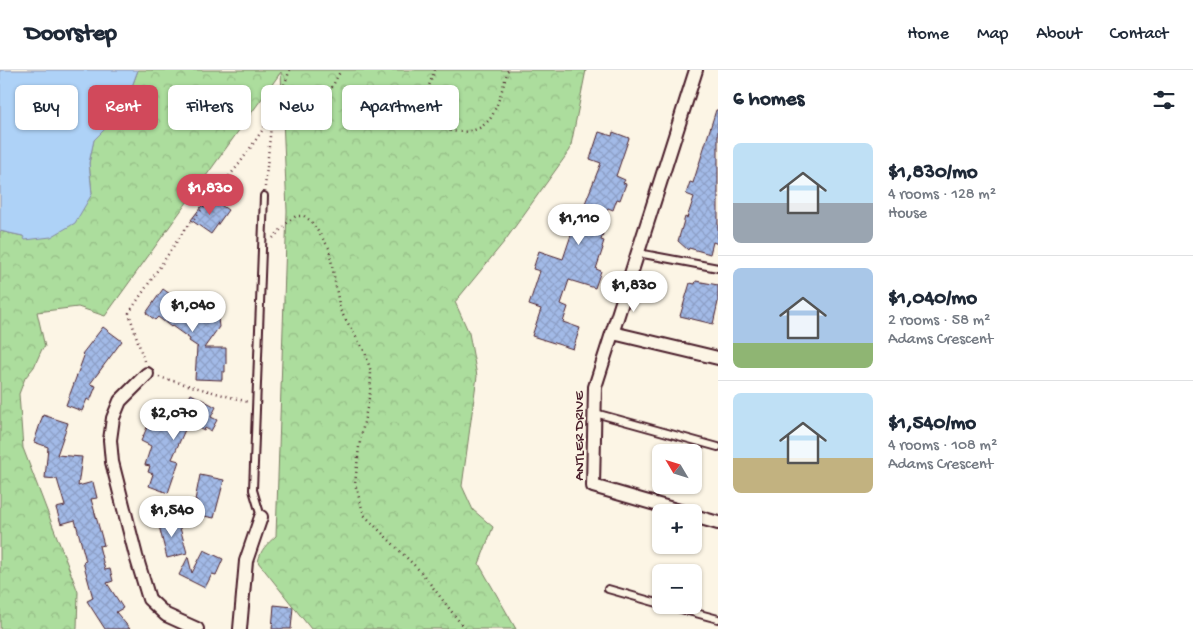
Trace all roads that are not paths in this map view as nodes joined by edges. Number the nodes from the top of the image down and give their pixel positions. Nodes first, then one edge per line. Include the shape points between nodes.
1 (696, 70) edge
2 (264, 196) road end
3 (638, 253) junction
4 (718, 268) edge
5 (613, 332) junction
6 (718, 358) edge
7 (147, 374) road end
8 (595, 413) junction
9 (718, 447) edge
10 (655, 504) edge
11 (261, 516) joint
12 (702, 518) edge
13 (718, 523) edge
14 (608, 589) dead end
15 (652, 601) edge
16 (699, 614) edge
17 (718, 619) edge
18 (197, 629) edge
19 (240, 629) edge

1 - 3 street, ANTLER DRIVE
2 - 11 lane via 253,490
3 - 4 lane
3 - 5 street, ANTLER DRIVE
5 - 6 street
5 - 8 street, ANTLER DRIVE via 595,387
7 - 18 street via 120,401 113,418 112,462 149,599 166,615
8 - 9 lane
8 - 10 street, ANTLER DRIVE via 593,486
11 - 19 street via 246,561
12 - 13 street
14 - 15 lane
16 - 17 lane

